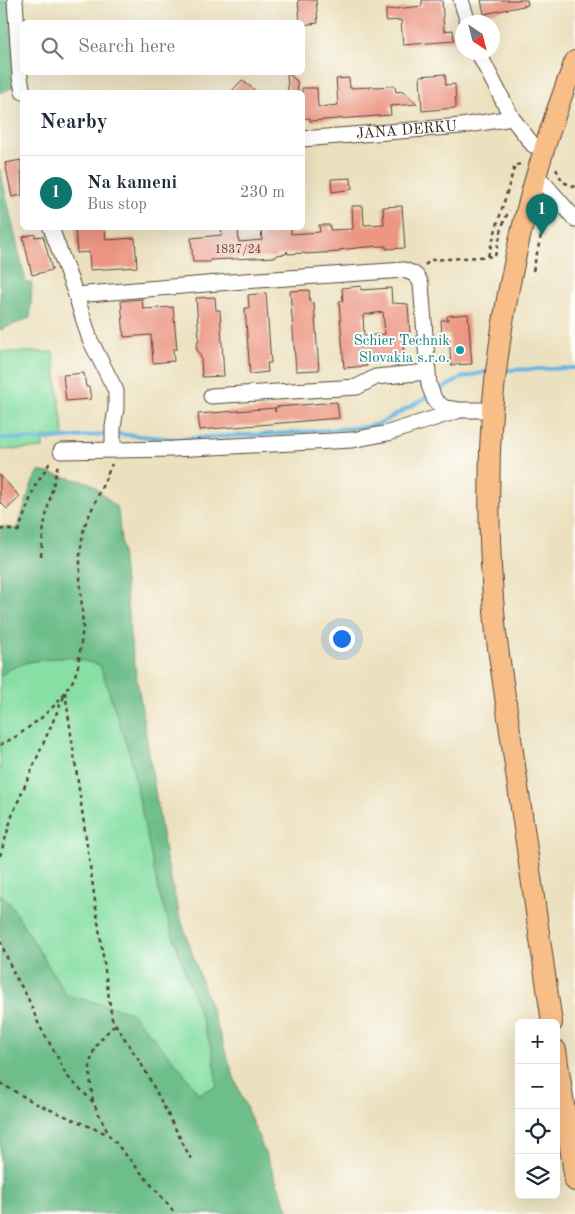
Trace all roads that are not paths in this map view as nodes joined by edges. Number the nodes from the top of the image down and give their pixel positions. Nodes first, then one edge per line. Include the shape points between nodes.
1 (15, 0) edge
2 (461, 0) edge
3 (466, 15) edge
4 (482, 60) edge
5 (575, 61) edge
6 (22, 90) edge
7 (512, 118) junction
8 (305, 139) edge
9 (550, 156) junction
10 (527, 167) junction
11 (573, 211) edge
12 (52, 230) edge
13 (76, 295) junction
14 (428, 379) junction
15 (211, 396) dead end
16 (459, 410) junction
17 (492, 410) junction
18 (113, 439) junction
19 (60, 458) road end
20 (551, 1019) edge
21 (558, 1064) edge
22 (575, 1181) edge

1 - 6 street
2 - 3 street
4 - 7 street
5 - 9 main road
7 - 8 street, JÁNA DERKU via 461,126
7 - 9 street via 533,145
9 - 10 main road
10 - 11 street
10 - 17 main road
12 - 13 street
13 - 14 street via 327,281 404,270 418,277 421,284
13 - 18 street via 90,340 116,391
14 - 15 street via 376,377 356,387
14 - 16 street via 435,401 445,408
16 - 17 street
16 - 18 street via 388,433 352,440 276,445
17 - 20 main road via 490,575 503,694
18 - 19 street
21 - 22 main road

